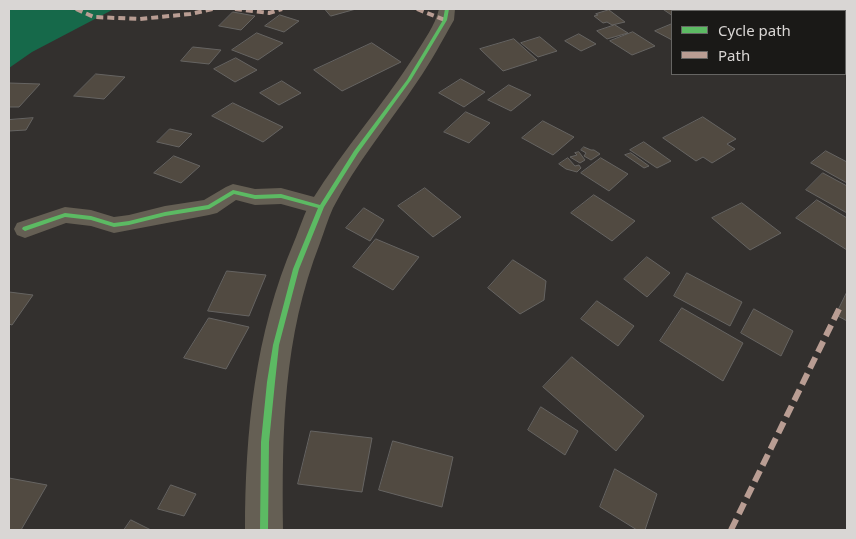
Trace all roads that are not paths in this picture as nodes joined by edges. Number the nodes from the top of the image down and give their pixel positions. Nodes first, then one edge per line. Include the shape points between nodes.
1 (447, 9) edge
2 (320, 207) junction
3 (25, 229) dead end
4 (264, 530) edge

1 - 2 street via 445,20 408,80
2 - 3 street via 281,196 255,197 233,192 209,207 122,224 65,215
2 - 4 street via 296,269 276,345 265,442

